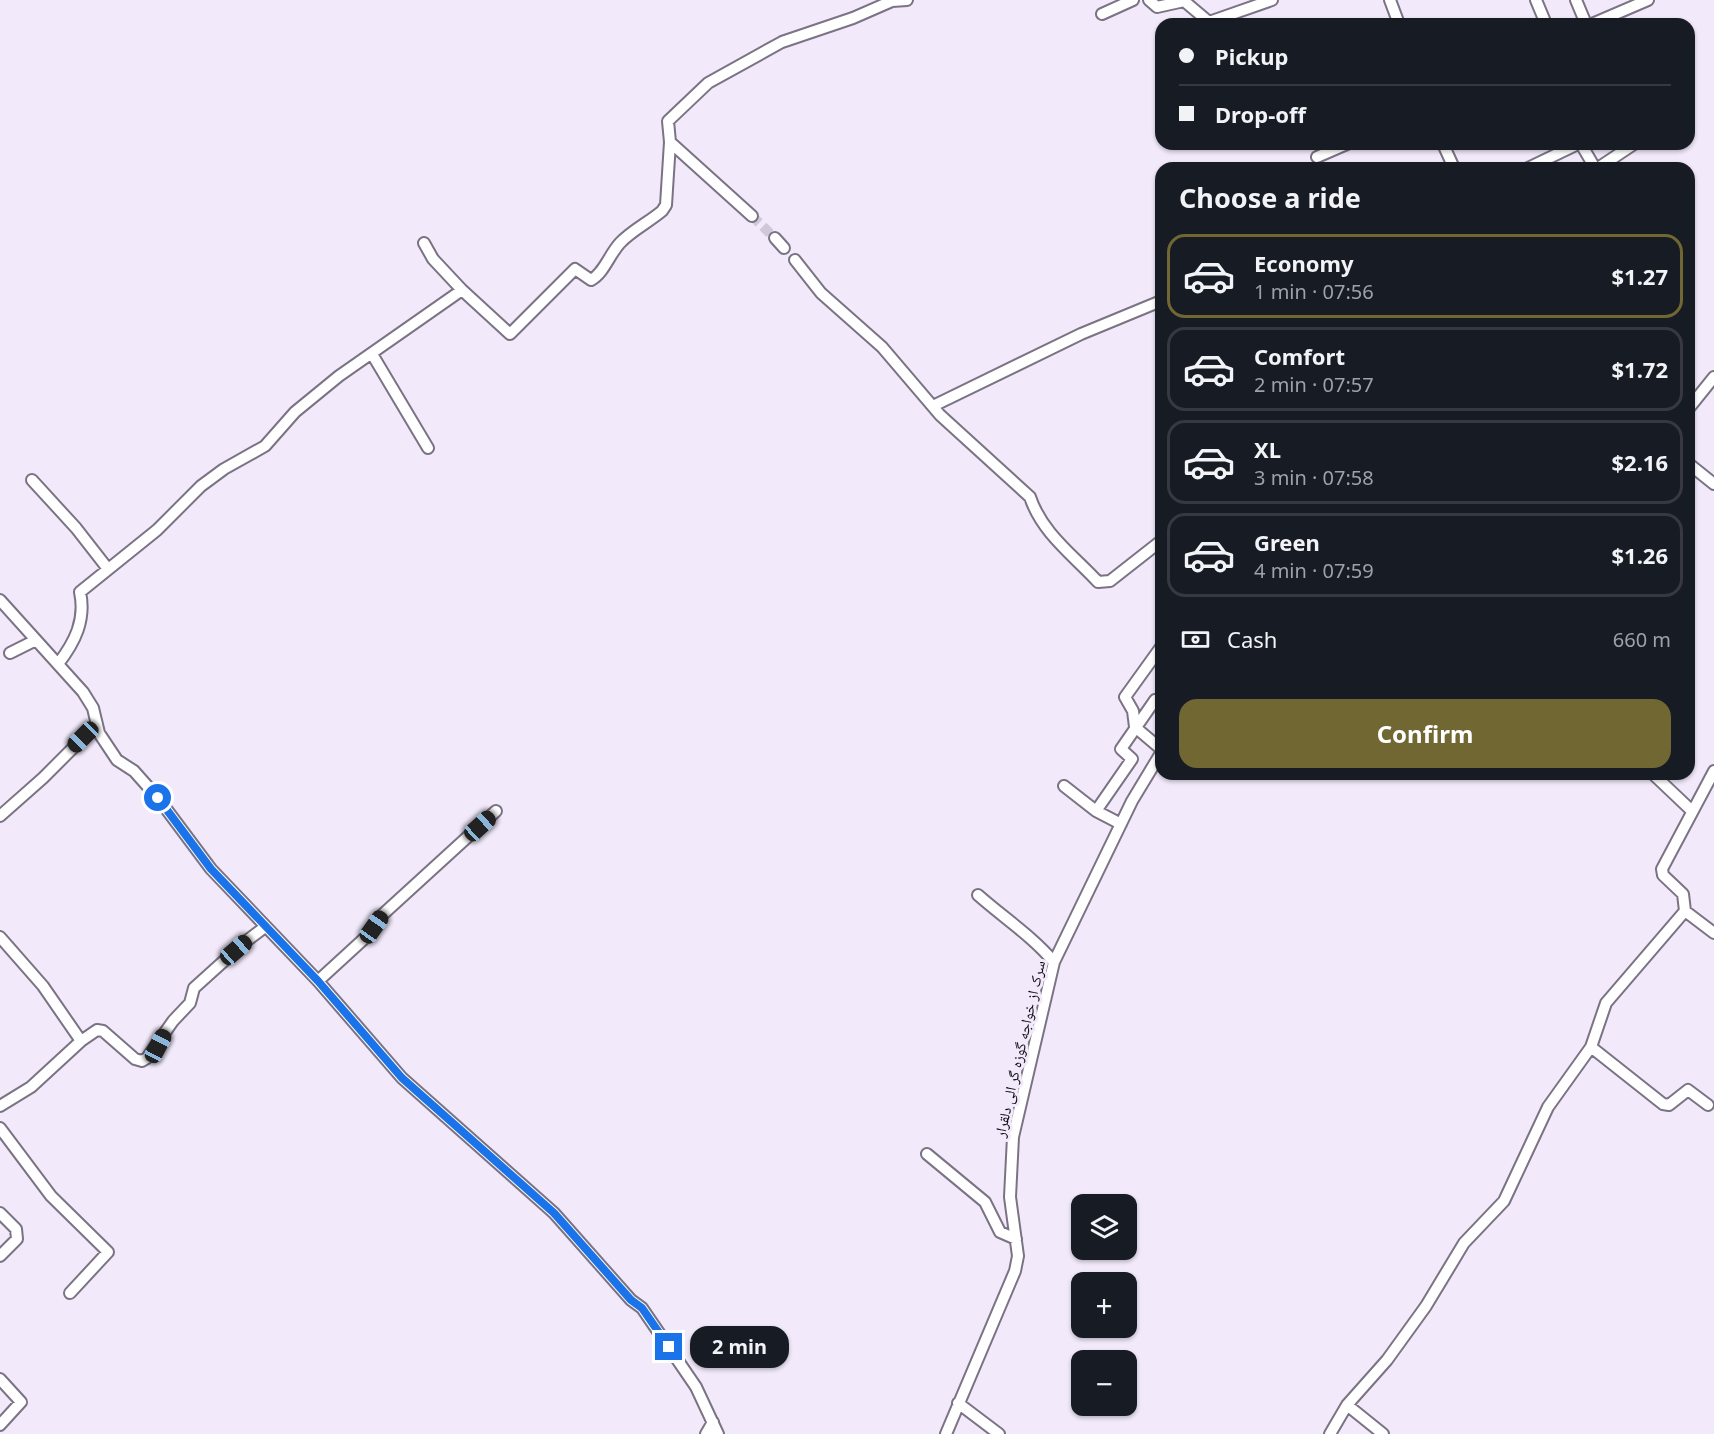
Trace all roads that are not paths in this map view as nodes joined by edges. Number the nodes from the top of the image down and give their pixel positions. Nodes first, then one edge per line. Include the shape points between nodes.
1 (907, 0) edge
2 (1132, 0) edge
3 (1149, 0) edge
4 (1272, 0) edge
5 (1390, 0) edge
6 (1536, 0) edge
7 (1576, 0) edge
8 (1648, 0) edge
9 (1102, 14) dead end
10 (1204, 18) edge
11 (1220, 18) edge
12 (1397, 18) edge
13 (1544, 18) edge
14 (1584, 18) edge
15 (1606, 18) edge
16 (670, 142) junction
17 (1333, 150) edge
18 (1568, 150) edge
19 (1624, 150) edge
20 (1317, 157) dead end
21 (1547, 162) edge
22 (1606, 162) edge
23 (752, 216) tunnel mouth
24 (775, 238) tunnel mouth
25 (424, 243) dead end
26 (784, 248) dead end
27 (795, 260) dead end
28 (462, 290) junction
29 (1155, 303) edge
30 (372, 354) junction
31 (1714, 377) edge
32 (1695, 401) edge
33 (933, 406) junction
34 (428, 448) dead end
35 (1695, 469) edge
36 (32, 480) dead end
37 (1714, 484) edge
38 (1155, 546) edge
39 (108, 569) junction
40 (0, 600) edge
41 (36, 640) junction
42 (10, 653) dead end
43 (1155, 655) edge
44 (58, 664) junction
45 (1155, 700) dead end
46 (97, 724) junction
47 (1135, 727) junction
48 (1155, 745) edge
49 (1155, 762) edge
50 (1714, 771) edge
51 (1659, 780) edge
52 (1064, 786) dead end
53 (496, 811) dead end
54 (1096, 811) junction
55 (1692, 811) junction
56 (0, 816) edge
57 (1121, 824) junction
58 (978, 895) dead end
59 (1685, 911) junction
60 (265, 927) junction
61 (1714, 932) edge
62 (0, 937) edge
63 (1054, 962) junction
64 (318, 981) junction
65 (81, 1041) junction
66 (1591, 1047) junction
67 (1708, 1105) dead end
68 (0, 1106) edge
69 (0, 1128) edge
70 (927, 1154) dead end
71 (0, 1213) edge
72 (1016, 1239) junction
73 (0, 1256) edge
74 (70, 1293) dead end
75 (0, 1379) edge
76 (958, 1403) junction
77 (1347, 1405) junction
78 (712, 1422) junction
79 (0, 1425) edge
80 (705, 1434) edge
81 (718, 1434) edge
82 (946, 1434) edge
83 (999, 1434) edge
84 (1330, 1434) edge
85 (1383, 1434) edge

1 - 16 street via 782,42 708,82 668,121
2 - 9 street
3 - 10 street via 1157,7 1184,1
4 - 11 street
5 - 12 street
6 - 13 street
7 - 14 street
8 - 15 street
16 - 23 street
16 - 28 street via 666,205 621,241 598,276 591,280 575,269 510,334
17 - 20 street
18 - 21 street
19 - 22 street
24 - 26 street
25 - 28 street via 433,260
27 - 33 street via 821,293 882,347
28 - 30 street
29 - 33 street via 1081,334
30 - 34 street
30 - 39 street via 295,412 265,446 201,486
31 - 32 street
33 - 38 street via 1030,497 1036,515 1068,555 1083,564 1098,582 1110,581
35 - 37 street
36 - 39 street
39 - 44 street via 80,592 83,606 79,629
40 - 41 street
41 - 42 street
41 - 44 street
43 - 47 street via 1125,697 1133,711
44 - 46 street via 89,700
45 - 47 street
46 - 56 street
46 - 60 street via 117,760 134,771 158,798 211,869
47 - 48 street
47 - 54 street via 1121,749 1131,759
49 - 57 street, سرک از خواجه گوزه گر الی دلقرار
50 - 55 street
51 - 55 street
52 - 54 street
53 - 64 street via 381,916 366,937
54 - 57 street
55 - 59 street via 1662,869 1663,875 1683,894
57 - 63 street, سرک از خواجه گوزه گر الی دلقرار
58 - 63 street via 1036,940
59 - 61 street
59 - 66 street via 1606,1003
60 - 64 street
60 - 65 street via 194,988 190,1003 147,1058 135,1059 103,1031 97,1030
62 - 65 street via 43,987
63 - 72 street, سرک از خواجه گوزه گر الی دلقرار via 1013,1137 1010,1197
64 - 78 street via 402,1078 554,1213 642,1308 696,1387
65 - 68 street via 31,1087
66 - 67 street via 1666,1105 1688,1090
66 - 77 street via 1548,1107 1504,1201 1464,1243 1426,1306 1387,1360
69 - 74 street via 51,1196 108,1252
70 - 72 street via 986,1202 1000,1232
71 - 73 street via 16,1229 17,1239
72 - 76 street, سرک از خواجه گوزه گر الی دلقرار via 1015,1271
75 - 79 street via 21,1402
76 - 82 street, سرک از خواجه گوزه گر الی دلقرار
76 - 83 street
77 - 84 street
77 - 85 street
78 - 80 street
78 - 81 street

